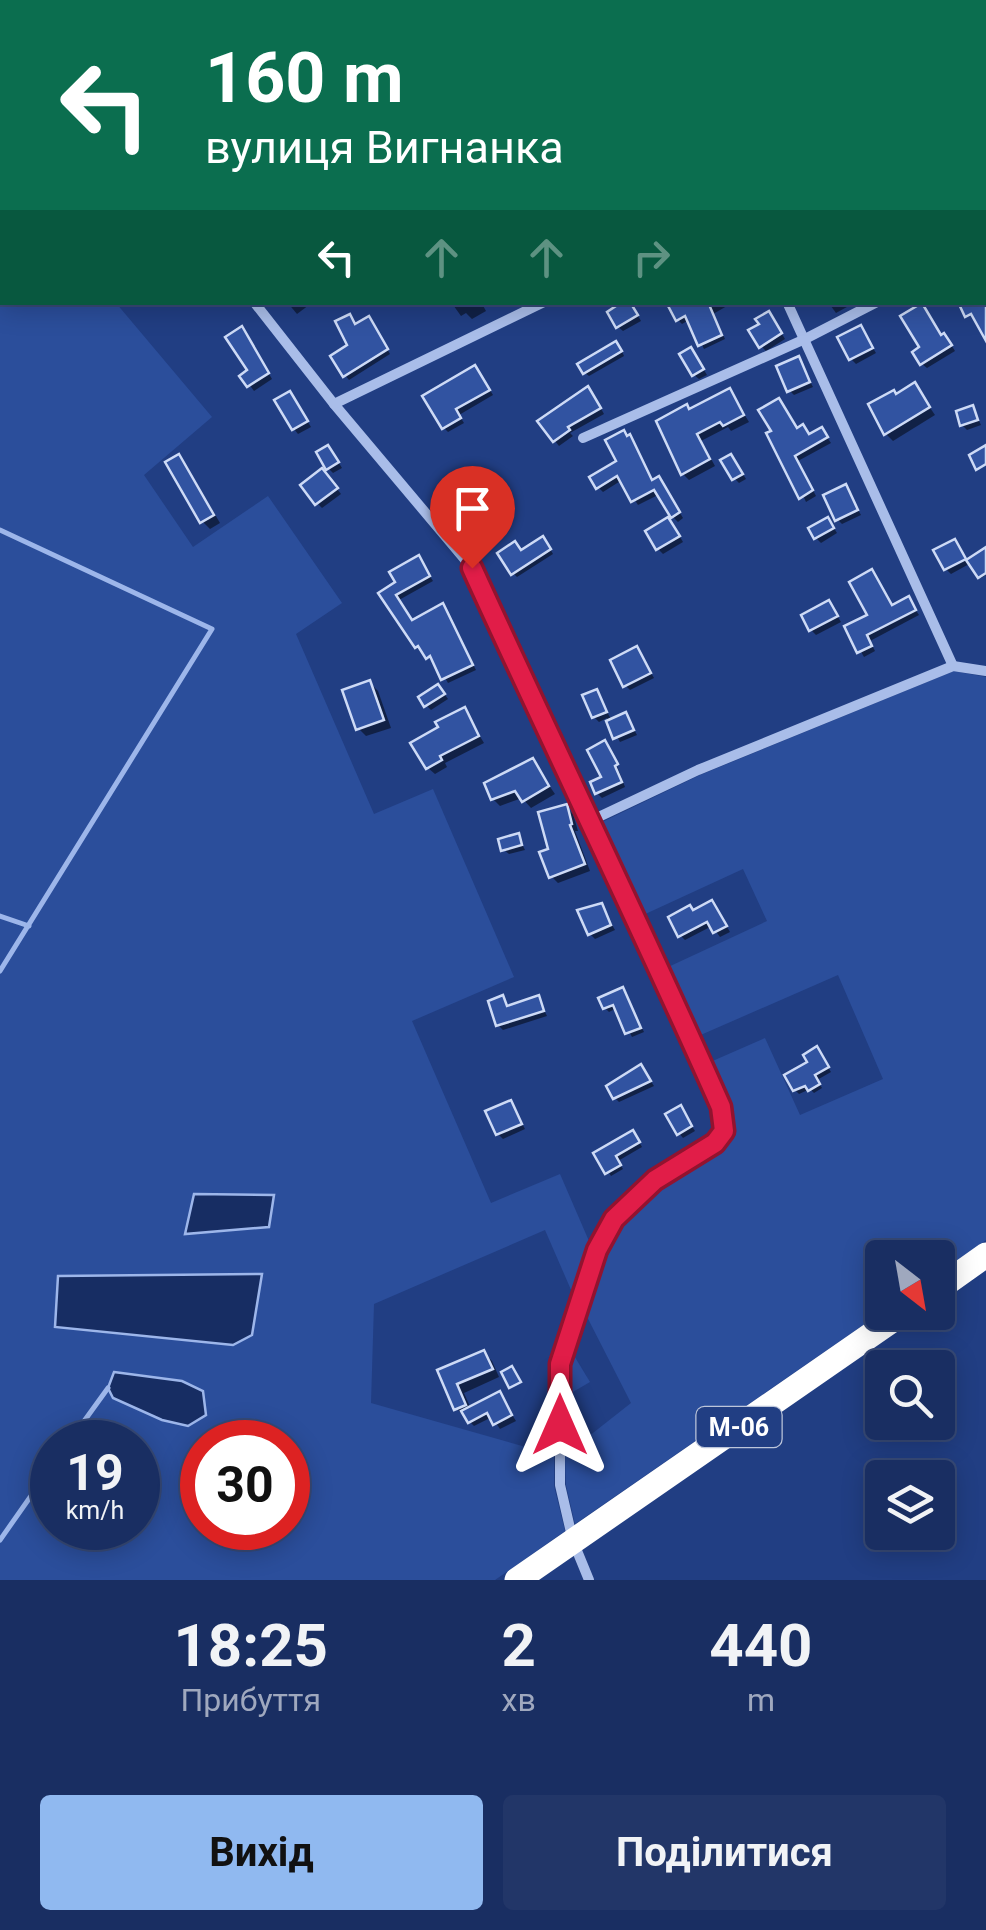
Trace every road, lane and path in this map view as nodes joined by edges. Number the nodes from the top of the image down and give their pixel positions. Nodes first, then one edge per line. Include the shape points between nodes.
1 (256, 305) edge
2 (538, 305) edge
3 (788, 305) edge
4 (871, 305) edge
5 (804, 339) junction
6 (334, 404) junction
7 (583, 438) dead end
8 (953, 666) junction
9 (986, 671) edge
10 (588, 822) junction
11 (986, 1255) edge
12 (955, 1277) edge
13 (878, 1330) edge
14 (573, 1541) junction
15 (516, 1580) edge
16 (589, 1580) edge

1 - 6 street
2 - 6 street
3 - 5 street
4 - 5 street
5 - 7 street
5 - 8 street
6 - 10 street via 472,568
8 - 9 street
8 - 10 street
10 - 14 street via 661,970 721,1107 724,1131 655,1180 614,1219 597,1250 560,1364 560,1486
11 - 12 highway
13 - 14 highway, М-06
14 - 15 highway, М-06
14 - 16 street

